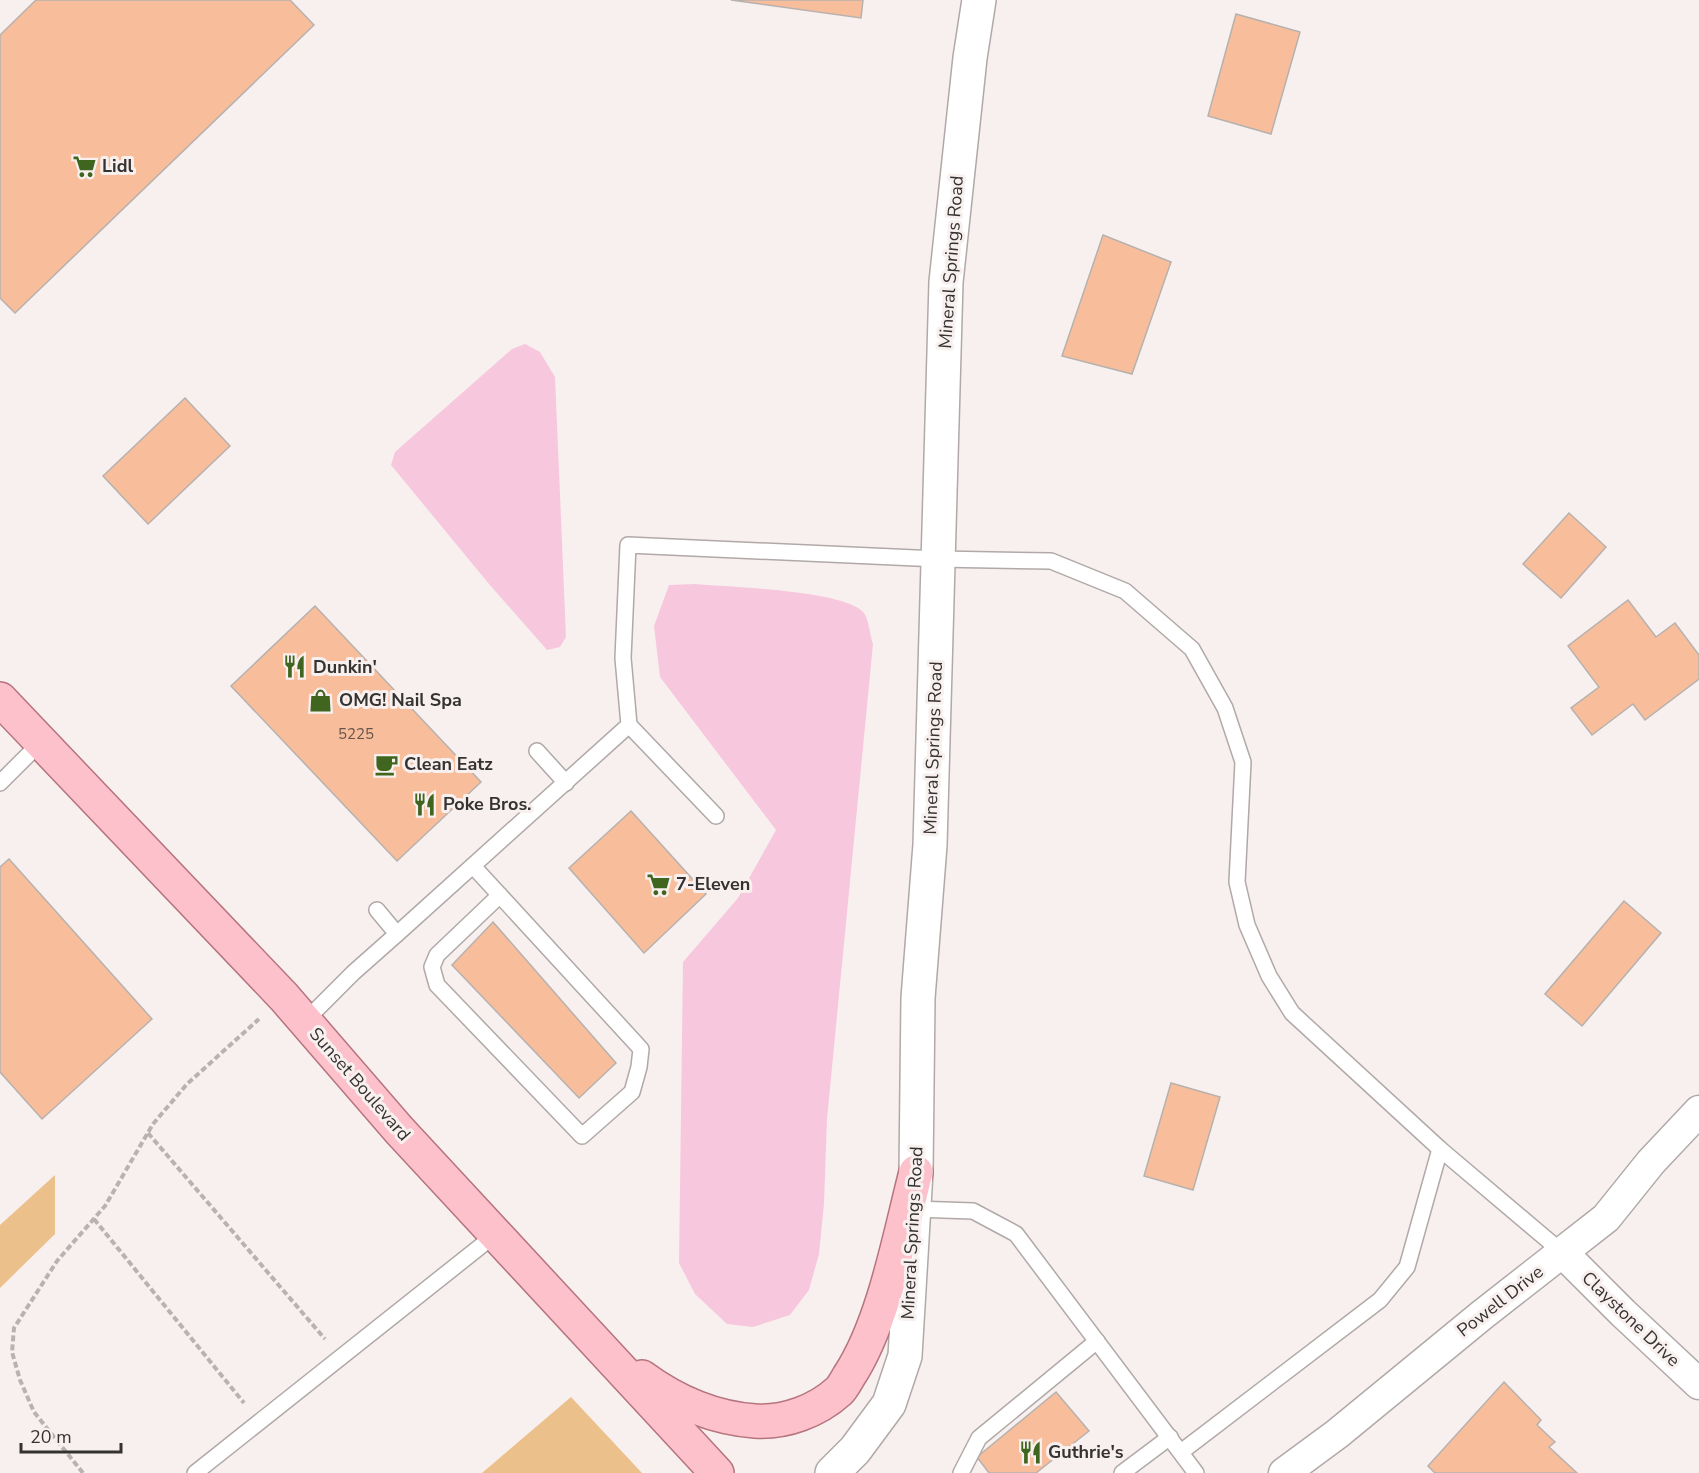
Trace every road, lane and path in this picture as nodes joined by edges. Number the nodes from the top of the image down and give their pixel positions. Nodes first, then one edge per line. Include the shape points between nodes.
1 (979, 0) edge
2 (938, 559) junction
3 (0, 699) edge
4 (629, 725) junction
5 (41, 742) junction
6 (537, 752) dead end
7 (0, 783) edge
8 (566, 783) junction
9 (716, 816) dead end
10 (473, 866) junction
11 (500, 895) junction
12 (377, 910) dead end
13 (397, 934) junction
14 (295, 1009) junction
15 (1699, 1111) edge
16 (148, 1133) junction
17 (1440, 1149) junction
18 (916, 1172) junction
19 (914, 1209) junction
20 (94, 1219) junction
21 (496, 1234) junction
22 (1563, 1253) junction
23 (1097, 1341) junction
24 (598, 1346) junction
25 (341, 1358) junction
26 (1699, 1384) edge
27 (259, 1422) junction
28 (1170, 1437) junction
29 (1181, 1452) junction
30 (82, 1473) edge
31 (195, 1473) edge
32 (717, 1473) edge
33 (832, 1473) edge
34 (961, 1473) edge
35 (1122, 1473) edge
36 (1196, 1473) edge
37 (1284, 1473) edge

1 - 2 street, Mineral Springs Road via 946,282
2 - 4 lane via 628,545 623,658
2 - 17 lane via 1051,561 1125,591 1192,649 1225,708 1243,762 1237,882 1246,925 1269,976 1292,1013
2 - 18 street, Mineral Springs Road via 930,845 918,998
3 - 5 main road, Sunset Boulevard
4 - 8 lane
4 - 9 lane
5 - 7 lane
5 - 14 main road, Sunset Boulevard
6 - 8 lane
8 - 10 lane
10 - 11 lane
10 - 13 lane
11 - 11 lane via 641,1049 632,1092 582,1136 437,985 432,967 437,955
12 - 13 lane
13 - 14 lane via 353,973
14 - 16 path via 187,1084
14 - 21 main road, Sunset Boulevard via 399,1130
15 - 22 street, Powell Drive via 1606,1218
16 - 20 path
16 - 25 path
17 - 22 lane
17 - 29 lane via 1407,1267 1380,1300
18 - 19 street, Mineral Springs Road
18 - 24 main road via 884,1293 861,1357 840,1390 814,1408 767,1421 730,1419 693,1407 656,1387
19 - 23 lane via 973,1211 1016,1234
19 - 33 street, Mineral Springs Road via 905,1356 898,1382 889,1404 855,1450
20 - 27 path
20 - 30 path via 57,1261 14,1328 12,1352 34,1412
21 - 24 main road, Sunset Boulevard
21 - 25 lane
22 - 26 street, Claystone Drive
22 - 37 street, Powell Drive
23 - 28 lane
23 - 34 lane via 980,1438
24 - 32 main road, Sunset Boulevard
25 - 27 lane
27 - 31 lane
28 - 29 lane
28 - 35 lane
29 - 36 lane

